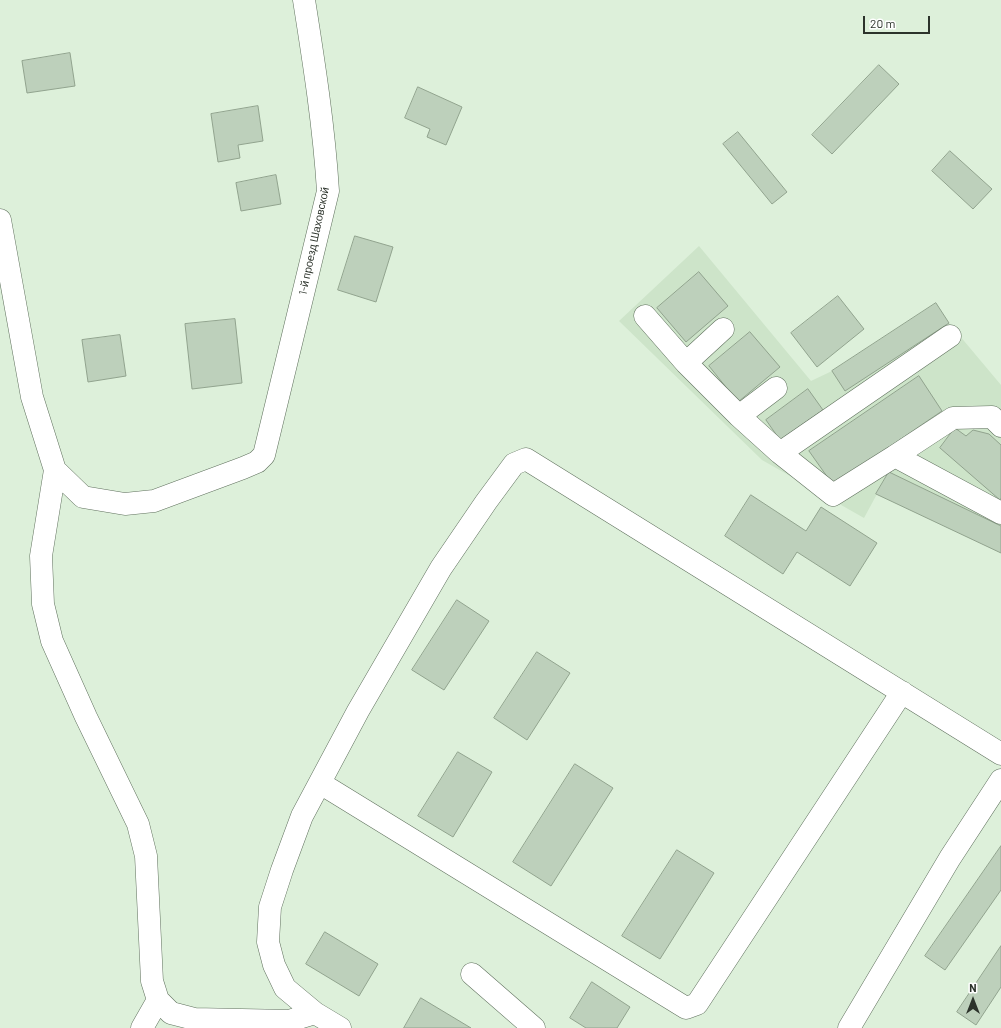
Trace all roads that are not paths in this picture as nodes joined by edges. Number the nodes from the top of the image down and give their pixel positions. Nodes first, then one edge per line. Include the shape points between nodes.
1 (304, 0) edge
2 (0, 220) edge
3 (645, 316) dead end
4 (723, 329) dead end
5 (950, 336) dead end
6 (686, 363) junction
7 (776, 388) dead end
8 (739, 416) junction
9 (998, 417) edge
10 (780, 453) junction
11 (894, 456) junction
12 (56, 470) junction
13 (1001, 513) edge
14 (902, 692) junction
15 (1001, 754) edge
16 (1001, 780) edge
17 (320, 783) junction
18 (472, 974) dead end
19 (158, 1000) junction
20 (315, 1013) junction
21 (142, 1028) edge
22 (340, 1028) edge
23 (534, 1028) edge
24 (849, 1028) edge

1 - 12 street, 1-й проезд Шаховской via 326,156 328,191 264,455 258,462 154,501 125,504 83,497
2 - 12 street via 32,397
3 - 6 street
4 - 6 street
5 - 10 street
6 - 8 street
7 - 8 street
8 - 10 street
9 - 11 street via 953,418
10 - 11 street via 834,495
11 - 13 street
12 - 19 street via 41,556 43,604 52,641 138,824 146,856 152,981
14 - 15 street
14 - 17 street via 697,1004 686,1008
14 - 17 street via 526,459 514,464 441,568 358,711
16 - 24 street via 950,858
17 - 20 street via 302,816 270,906 268,942 274,965 285,988
18 - 23 street
19 - 20 street via 171,1013 194,1019 289,1021
19 - 21 street
20 - 22 street

